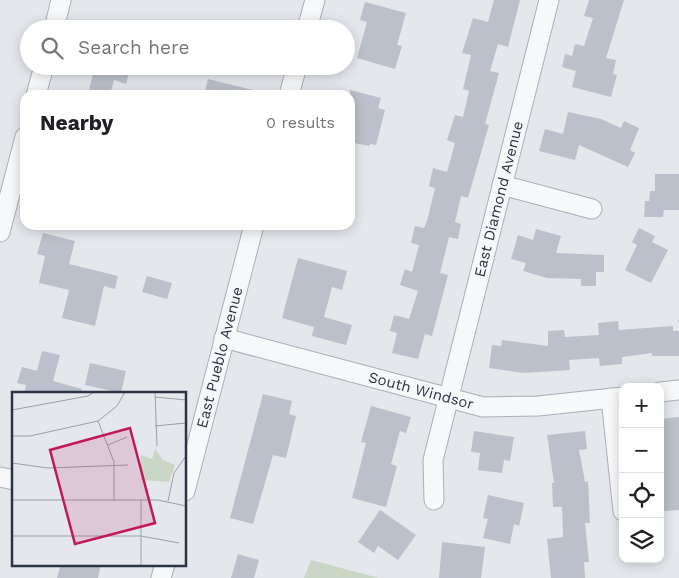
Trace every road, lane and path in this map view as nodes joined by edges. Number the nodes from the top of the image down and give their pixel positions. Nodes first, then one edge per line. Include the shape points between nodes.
1 (61, 0) edge
2 (315, 0) edge
3 (549, 0) edge
4 (56, 20) edge
5 (309, 20) edge
6 (42, 75) edge
7 (295, 75) edge
8 (37, 90) edge
9 (290, 90) edge
10 (20, 156) edge
11 (502, 185) junction
12 (592, 210) dead end
13 (253, 230) edge
14 (0, 232) edge
15 (224, 338) junction
16 (679, 390) edge
17 (664, 392) edge
18 (448, 398) junction
19 (617, 398) edge
20 (621, 473) edge
21 (186, 486) edge
22 (434, 500) dead end

1 - 4 street
2 - 5 street
3 - 11 street, East Diamond Avenue
6 - 8 street
7 - 9 street
10 - 14 street
11 - 12 street
11 - 18 street, East Diamond Avenue
13 - 15 street, East Pueblo Avenue
15 - 18 street, South Windsor
15 - 21 street, East Pueblo Avenue
16 - 17 street
18 - 19 street, South Windsor via 483,407 538,406
18 - 22 street, East Diamond Avenue via 433,460
19 - 20 street

